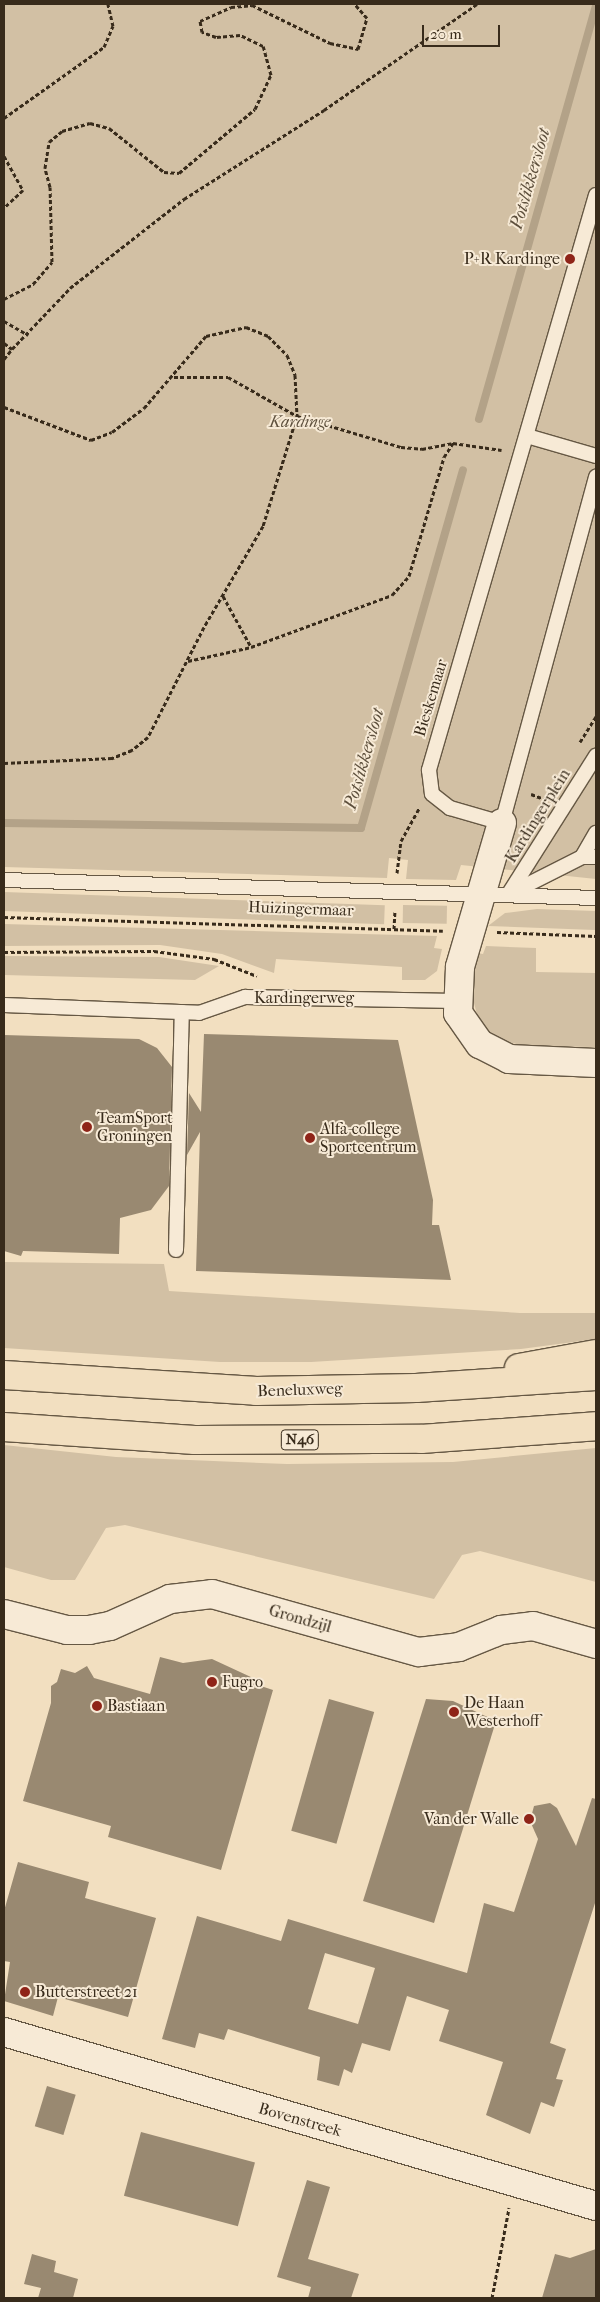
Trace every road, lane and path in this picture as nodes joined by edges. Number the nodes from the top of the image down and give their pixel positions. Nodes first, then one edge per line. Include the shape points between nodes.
1 (108, 4) edge
2 (355, 4) edge
3 (477, 4) edge
4 (4, 118) edge
5 (4, 156) edge
6 (596, 195) edge
7 (4, 208) edge
8 (4, 299) edge
9 (4, 321) edge
10 (28, 335) junction
11 (4, 343) edge
12 (12, 349) junction
13 (4, 359) edge
14 (174, 377) junction
15 (4, 406) edge
16 (297, 416) junction
17 (527, 436) junction
18 (453, 443) junction
19 (596, 456) edge
20 (596, 478) edge
21 (222, 596) junction
22 (251, 647) junction
23 (187, 661) junction
24 (596, 756) edge
25 (4, 762) edge
26 (432, 794) junction
27 (502, 823) junction
28 (596, 833) edge
29 (582, 857) junction
30 (596, 857) edge
31 (4, 880) edge
32 (396, 892) junction
33 (481, 894) junction
34 (508, 895) junction
35 (596, 898) edge
36 (4, 917) edge
37 (394, 929) junction
38 (470, 932) junction
39 (596, 936) edge
40 (4, 952) edge
41 (214, 959) dead end
42 (456, 1001) junction
43 (4, 1005) edge
44 (182, 1012) junction
45 (596, 1063) edge
46 (176, 1250) dead end
47 (596, 1354) edge
48 (4, 1375) edge
49 (596, 1376) edge
50 (416, 1388) junction
51 (596, 1426) edge
52 (4, 1427) edge
53 (4, 1614) edge
54 (596, 1644) edge
55 (4, 2032) edge
56 (513, 2182) junction
57 (596, 2206) edge
58 (492, 2298) edge

1 - 4 path via 113,26 104,47
2 - 8 path via 367,18 358,49 330,43 252,5 231,7 200,21 202,32 216,37 240,35 263,46 271,75 254,109 179,173 164,172 109,128 90,122 62,131 49,142 45,168 50,187 52,262 33,284
3 - 10 path via 324,110 184,199 70,288
5 - 7 path via 23,190
6 - 17 lane, Bieskemaar
9 - 10 path
10 - 12 path
11 - 12 path
12 - 13 path
14 - 15 path via 127,422 91,440
14 - 16 path via 228,377
14 - 16 path via 206,336 233,327 257,331 275,341 291,364
16 - 18 path via 401,447 422,449
16 - 21 path via 270,510
17 - 18 path via 509,451
17 - 19 lane
17 - 26 lane, Bieskemaar via 431,760 428,779
18 - 22 path via 444,457 413,566 402,586 379,601
20 - 27 lane
21 - 22 path
21 - 23 path
22 - 23 path
23 - 25 path via 155,728 132,750 112,758
24 - 34 lane, Kardingerplein
26 - 27 lane via 450,808
26 - 32 path via 410,820 400,841
27 - 33 street
28 - 29 lane
29 - 30 lane, Kardingerplein
29 - 34 lane, Kardingerplein
31 - 32 lane, Huizingermaar
32 - 33 lane, Huizingermaar
32 - 37 path
33 - 34 lane, Kardingerplein
33 - 38 street
34 - 35 lane, Kardingerplein
36 - 37 path, Huizingermaar
37 - 38 path, Huizingermaar
38 - 39 path, Huizingermaar
38 - 42 street
40 - 41 path via 154,951
42 - 44 lane, Kardingerweg via 245,997 198,1013
42 - 45 street via 463,1025 494,1053 525,1061
43 - 44 lane, Kardingerweg
44 - 46 lane
47 - 50 highway
48 - 50 highway, Beneluxweg via 256,1391
49 - 50 highway, Beneluxweg
51 - 52 highway, N46 via 420,1439 215,1440
53 - 54 street, Grondzijl via 67,1630 89,1630 110,1626 170,1599 212,1594 419,1652 459,1647 501,1630 533,1626
55 - 56 street, Bovenstreek
56 - 57 street, Bovenstreek
56 - 58 path

